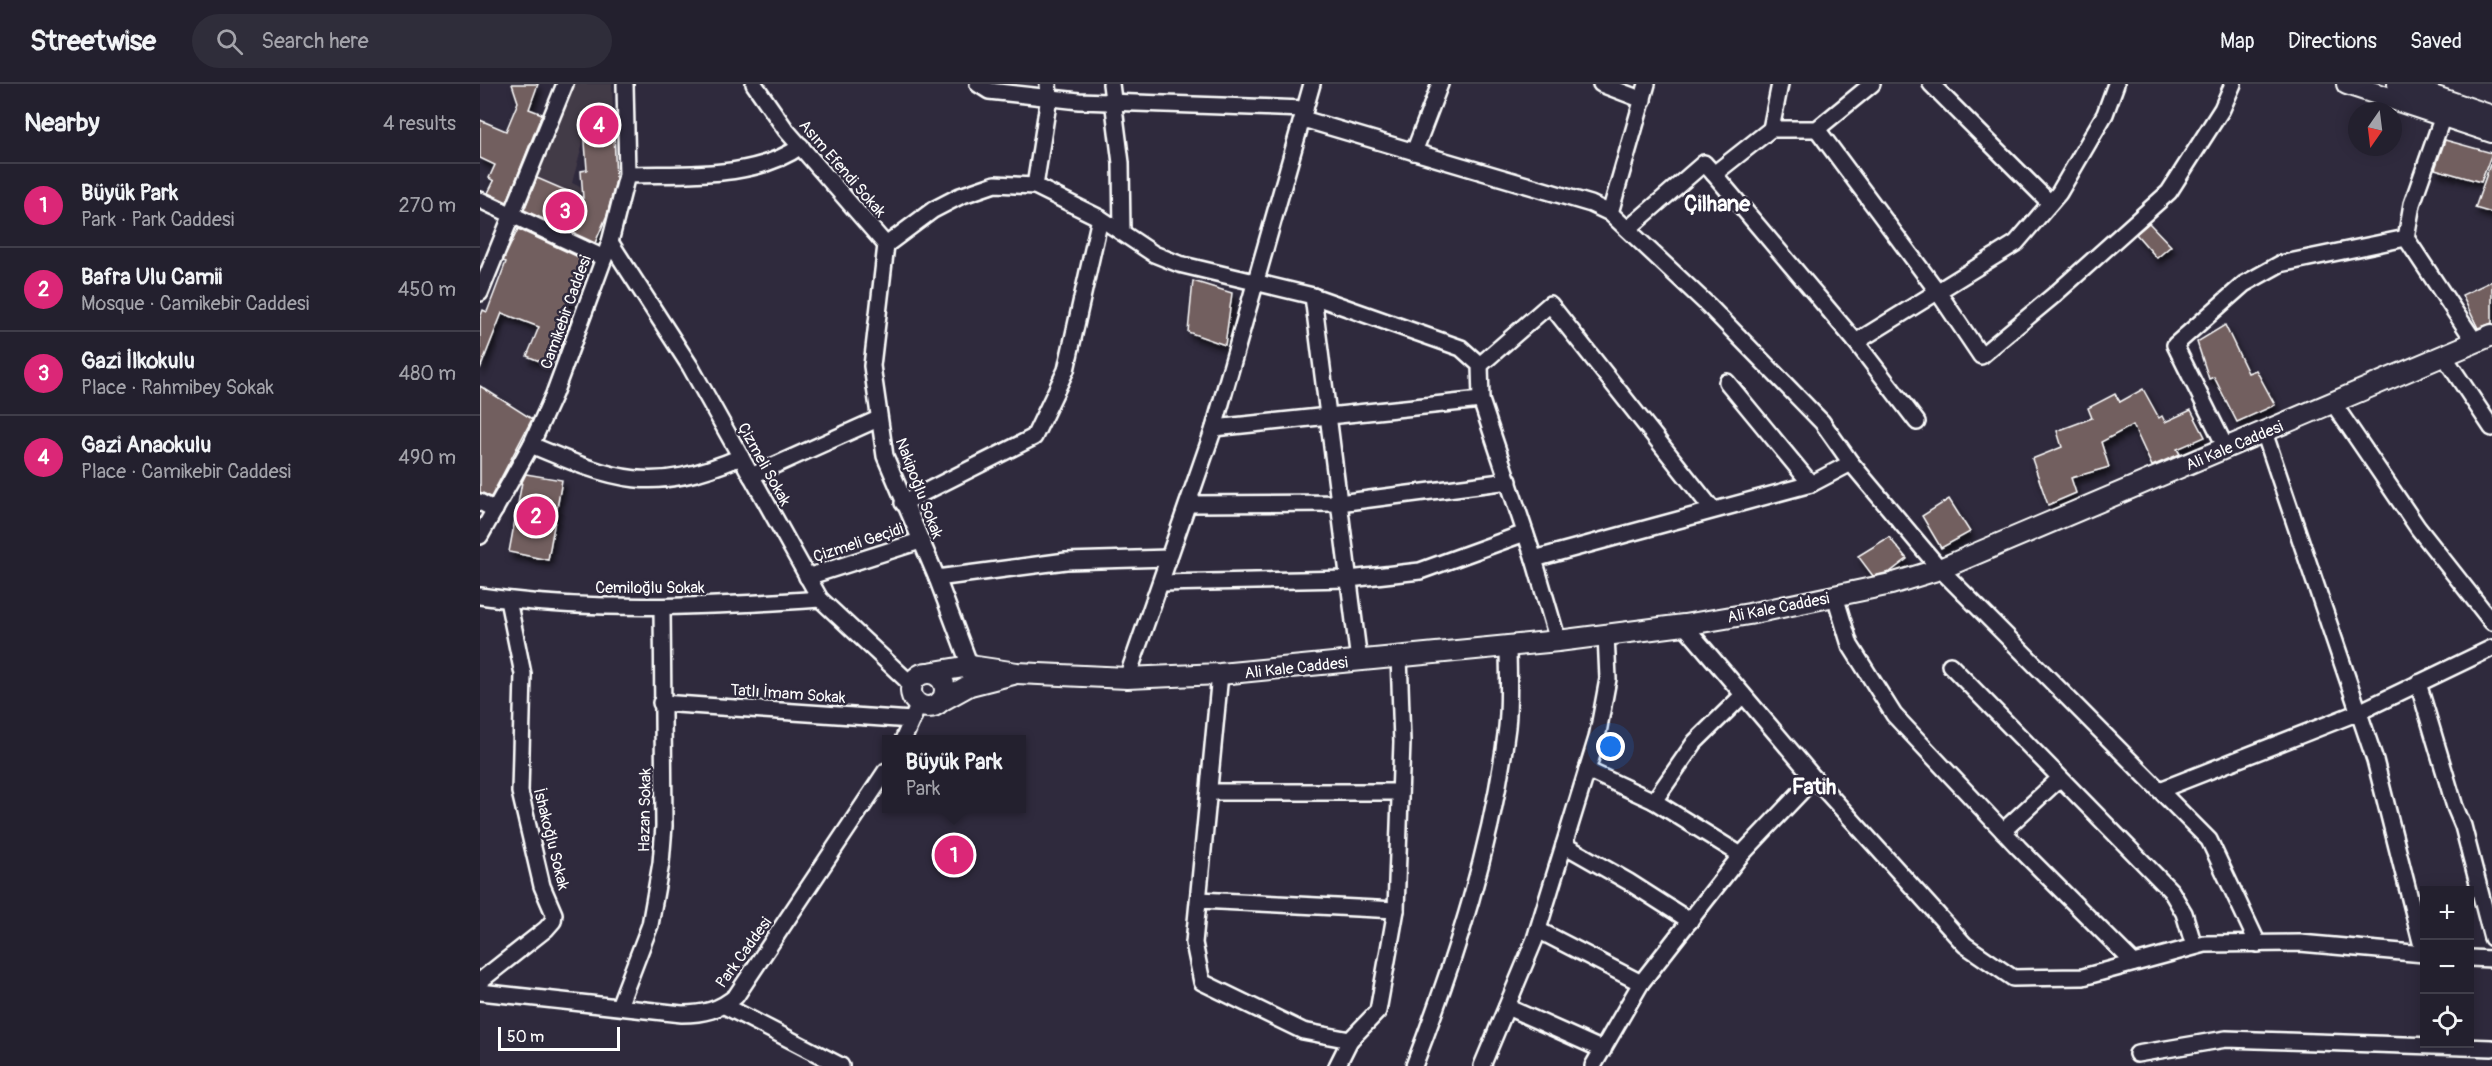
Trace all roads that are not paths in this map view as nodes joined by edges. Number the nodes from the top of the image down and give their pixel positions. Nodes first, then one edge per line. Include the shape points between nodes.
1 (565, 84) edge
2 (625, 84) edge
3 (754, 84) edge
4 (978, 84) edge
5 (1111, 84) edge
6 (1312, 84) edge
7 (1440, 84) edge
8 (1601, 84) edge
9 (1647, 84) edge
10 (1780, 84) edge
11 (1872, 84) edge
12 (1930, 84) edge
13 (2116, 84) edge
14 (2233, 84) edge
15 (2347, 84) edge
16 (2398, 84) edge
17 (2416, 87) edge
18 (1048, 91) edge
19 (1643, 100) junction
20 (1113, 103) junction
21 (1304, 114) junction
22 (2443, 116) junction
23 (2492, 116) edge
24 (1771, 129) junction
25 (1817, 129) junction
26 (2492, 132) edge
27 (801, 146) junction
28 (1414, 152) junction
29 (1714, 174) junction
30 (627, 175) junction
31 (1035, 186) junction
32 (480, 200) edge
33 (2050, 203) junction
34 (1610, 213) junction
35 (512, 215) junction
36 (1100, 218) junction
37 (1628, 229) junction
38 (1122, 232) junction
39 (2406, 238) junction
40 (610, 242) junction
41 (886, 244) junction
42 (604, 258) junction
43 (1256, 281) junction
44 (1938, 292) junction
45 (480, 293) edge
46 (1313, 296) junction
47 (2483, 339) edge
48 (1856, 342) junction
49 (2444, 356) junction
50 (1480, 365) junction
51 (1727, 382) dead end
52 (1481, 400) junction
53 (2333, 403) junction
54 (1328, 417) junction
55 (878, 419) junction
56 (1917, 423) dead end
57 (1214, 428) junction
58 (2492, 428) edge
59 (2264, 432) junction
60 (531, 445) junction
61 (2226, 448) junction
62 (741, 457) junction
63 (1851, 463) junction
64 (751, 476) junction
65 (1509, 481) junction
66 (1811, 484) junction
67 (480, 502) edge
68 (903, 503) junction
69 (1339, 503) junction
70 (1188, 504) junction
71 (1712, 509) junction
72 (495, 510) junction
73 (1525, 532) junction
74 (480, 536) edge
75 (920, 541) junction
76 (1170, 558) junction
77 (1534, 559) junction
78 (1940, 569) junction
79 (807, 577) junction
80 (937, 578) junction
81 (1349, 579) junction
82 (1161, 583) junction
83 (480, 596) edge
84 (1835, 596) junction
85 (820, 599) junction
86 (508, 600) junction
87 (662, 607) junction
88 (2492, 622) edge
89 (1684, 625) junction
90 (1606, 634) junction
91 (1558, 641) junction
92 (1508, 644) junction
93 (2492, 648) edge
94 (1399, 656) junction
95 (1359, 661) junction
96 (1950, 664) dead end
97 (970, 666) junction
98 (1017, 673) junction
99 (1220, 674) junction
100 (1126, 678) junction
101 (920, 679) junction
102 (2418, 683) junction
103 (1743, 695) junction
104 (940, 701) junction
105 (661, 703) junction
106 (916, 712) junction
107 (2359, 712) junction
108 (905, 735) edge
109 (1587, 770) junction
110 (882, 777) edge
111 (1814, 778) junction
112 (2060, 779) junction
113 (2160, 790) junction
114 (1210, 792) junction
115 (1400, 792) junction
116 (1654, 801) junction
117 (2003, 831) junction
118 (1564, 845) junction
119 (1741, 855) junction
120 (1199, 900) junction
121 (1396, 910) junction
122 (1690, 921) junction
123 (1538, 930) junction
124 (2492, 938) edge
125 (2420, 940) edge
126 (2258, 944) junction
127 (2194, 946) junction
128 (2420, 954) edge
129 (2474, 958) edge
130 (2492, 960) edge
131 (2134, 963) junction
132 (480, 981) edge
133 (1641, 983) junction
134 (480, 992) edge
135 (619, 1006) junction
136 (725, 1006) junction
137 (1507, 1007) junction
138 (1350, 1040) junction
139 (2492, 1048) edge
140 (1603, 1050) junction
141 (2137, 1054) dead end
142 (841, 1066) edge
143 (1337, 1066) edge
144 (1414, 1066) edge
145 (1482, 1066) edge
146 (1593, 1066) edge

1 - 35 street
2 - 30 street, Camikebir Caddesi
3 - 27 street, Asım Efendi Sokak
4 - 18 street via 989,91
5 - 20 street
6 - 21 street
7 - 28 street
8 - 19 street
9 - 19 street
10 - 24 street
11 - 25 street
12 - 33 street
13 - 33 street via 2104,114
14 - 44 street via 2222,109 2169,192 1981,356
15 - 22 main road
16 - 17 main road
17 - 23 main road
18 - 20 street
18 - 31 street
19 - 34 street
20 - 21 street
20 - 38 street via 1121,163
21 - 28 street
21 - 43 street
22 - 26 main road
22 - 39 street via 2412,204
24 - 25 street
24 - 29 street
25 - 44 street
27 - 30 street via 764,164
27 - 41 street, Asım Efendi Sokak
28 - 34 street
29 - 37 street via 1704,163
29 - 48 street
30 - 40 street, Camikebir Caddesi
31 - 36 street
31 - 41 street via 995,184 960,196
32 - 35 street
33 - 44 street via 2016,243
34 - 37 street
35 - 42 street
35 - 45 street
36 - 38 street
36 - 68 street via 1066,370 1034,437
37 - 63 street via 1708,304 1822,422
38 - 43 street via 1154,254 1179,264
39 - 47 street
39 - 61 street via 2280,264 2244,284 2175,345
40 - 42 street, Camikebir Caddesi
40 - 62 street, Çizmeli Sokak via 690,366
41 - 55 street, Nakipoğlu Sokak via 872,366
42 - 60 street, Camikebir Caddesi
43 - 46 street
43 - 57 street
44 - 48 street
46 - 50 street via 1461,348
46 - 54 street
47 - 49 main road, Ali Kale Caddesi
48 - 56 street
49 - 53 main road, Ali Kale Caddesi
49 - 58 street
50 - 52 street
50 - 71 street via 1550,304
51 - 66 street
52 - 54 street
52 - 65 street
53 - 59 main road, Ali Kale Caddesi
53 - 88 street via 2418,528
54 - 57 street
54 - 69 street
55 - 64 street
55 - 68 street, Nakipoğlu Sokak via 885,456
57 - 70 street
59 - 61 main road, Ali Kale Caddesi
59 - 107 street
60 - 62 street via 580,466 633,481 689,476
60 - 72 street, Camikebir Caddesi
61 - 78 main road, Ali Kale Caddesi
62 - 64 street, Çizmeli Sokak
63 - 66 street
63 - 78 street
64 - 79 street, Çizmeli Sokak
65 - 69 street
65 - 73 street
66 - 71 street
67 - 72 street
68 - 75 street, Nakipoğlu Sokak
69 - 70 street
69 - 81 street
70 - 76 street
71 - 77 street
72 - 74 street, Camikebir Caddesi
73 - 77 street
73 - 81 street via 1420,571
75 - 79 street, Çizmeli Geçidi
75 - 80 street, Nakipoğlu Sokak
76 - 80 street via 1066,561
76 - 82 street
77 - 91 street
78 - 84 main road, Ali Kale Caddesi
78 - 113 street
79 - 85 street, Çizmeli Sokak
80 - 97 street, Nakipoğlu Sokak
81 - 82 street
81 - 95 street
82 - 100 street
83 - 86 street, Cemiloğlu Sokak
84 - 89 main road, Ali Kale Caddesi
84 - 117 street via 1850,645 1894,715
85 - 87 street, Cemiloğlu Sokak
85 - 101 street, Çizmeli Sokak
86 - 87 street, Cemiloğlu Sokak
86 - 132 street, İshakoğlu Sokak via 523,674 520,792 542,886 554,914 546,929
87 - 105 street, Hazan Sokak
89 - 90 main road, Ali Kale Caddesi
89 - 103 street
90 - 91 main road, Ali Kale Caddesi
90 - 109 street via 1608,679
91 - 92 main road, Ali Kale Caddesi
92 - 94 main road, Ali Kale Caddesi
92 - 144 street via 1507,726 1483,854 1449,975
93 - 102 street
94 - 95 main road, Ali Kale Caddesi
94 - 115 street
95 - 99 main road, Ali Kale Caddesi
96 - 112 street
97 - 98 main road, Ali Kale Caddesi
97 - 101 main road, Ali Kale Caddesi
98 - 100 main road, Ali Kale Caddesi
98 - 104 main road, Ali Kale Caddesi via 970,685
99 - 100 main road, Ali Kale Caddesi
99 - 114 street
101 - 104 main road via 938,676 944,685
101 - 106 main road via 912,695
102 - 107 street
102 - 124 street via 2463,826
103 - 111 street
103 - 116 street via 1695,742
104 - 106 main road, Ali Kale Caddesi
105 - 106 street, Tatlı İmam Sokak
105 - 135 street, Hazan Sokak via 661,863 650,925
106 - 108 street
107 - 113 street
107 - 125 street
109 - 116 street
109 - 118 street
110 - 136 street, Park Caddesi via 736,996
111 - 119 street
111 - 131 street via 1965,945 2013,978 2083,977
112 - 117 street
112 - 127 street via 2171,891 2184,913
113 - 126 street via 2209,840
114 - 115 street
114 - 120 street
115 - 121 street
116 - 119 street
117 - 131 street
118 - 122 street
118 - 123 street
119 - 122 street
120 - 121 street
120 - 138 street via 1194,943 1202,982 1303,1031
121 - 138 street via 1378,1011
122 - 133 street
123 - 133 street
123 - 137 street
126 - 127 street
126 - 128 street via 2300,943
127 - 131 street
129 - 130 street
133 - 140 street
134 - 135 street, Park Caddesi
135 - 136 street, Park Caddesi via 698,1014
136 - 142 street
137 - 140 street
137 - 145 street
138 - 143 street
139 - 141 street via 2226,1039
140 - 146 street

